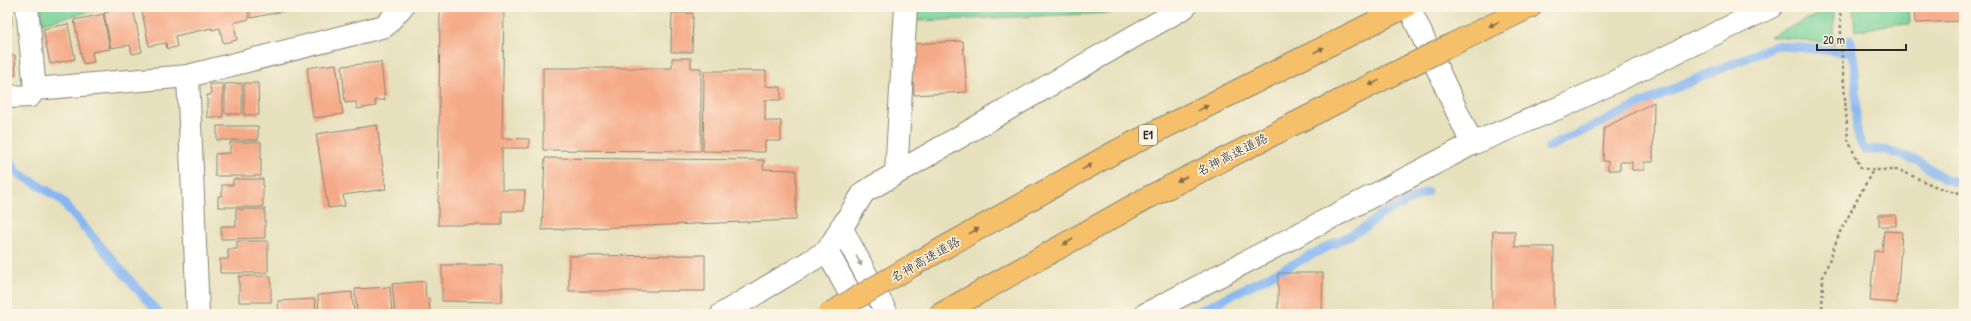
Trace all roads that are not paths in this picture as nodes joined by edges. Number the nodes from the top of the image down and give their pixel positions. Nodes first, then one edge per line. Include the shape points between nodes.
1 (27, 7) edge
2 (402, 7) edge
3 (906, 7) edge
4 (1186, 7) edge
5 (1409, 7) edge
6 (1530, 7) edge
7 (1772, 7) edge
8 (1395, 12) edge
9 (188, 76) junction
10 (35, 89) junction
11 (7, 97) edge
12 (1472, 144) junction
13 (896, 173) junction
14 (841, 227) junction
15 (827, 251) junction
16 (942, 313) edge
17 (198, 314) edge
18 (722, 314) edge
19 (829, 314) edge
20 (861, 314) edge
21 (887, 314) edge
22 (1146, 314) edge

1 - 10 street
2 - 9 street via 385,26
3 - 13 street
4 - 13 street
5 - 12 street
6 -> 16 highway, 名神高速道路, bridge via 1147,198
7 - 12 street via 1570,103
19 -> 8 highway, 名神高速道路 / E1, bridge via 1115,152
9 - 10 street
9 - 17 street
10 - 11 street via 30,96
12 - 22 street
13 - 14 street via 864,192
14 - 15 street
14 -> 21 street
15 - 18 street
15 - 20 street

